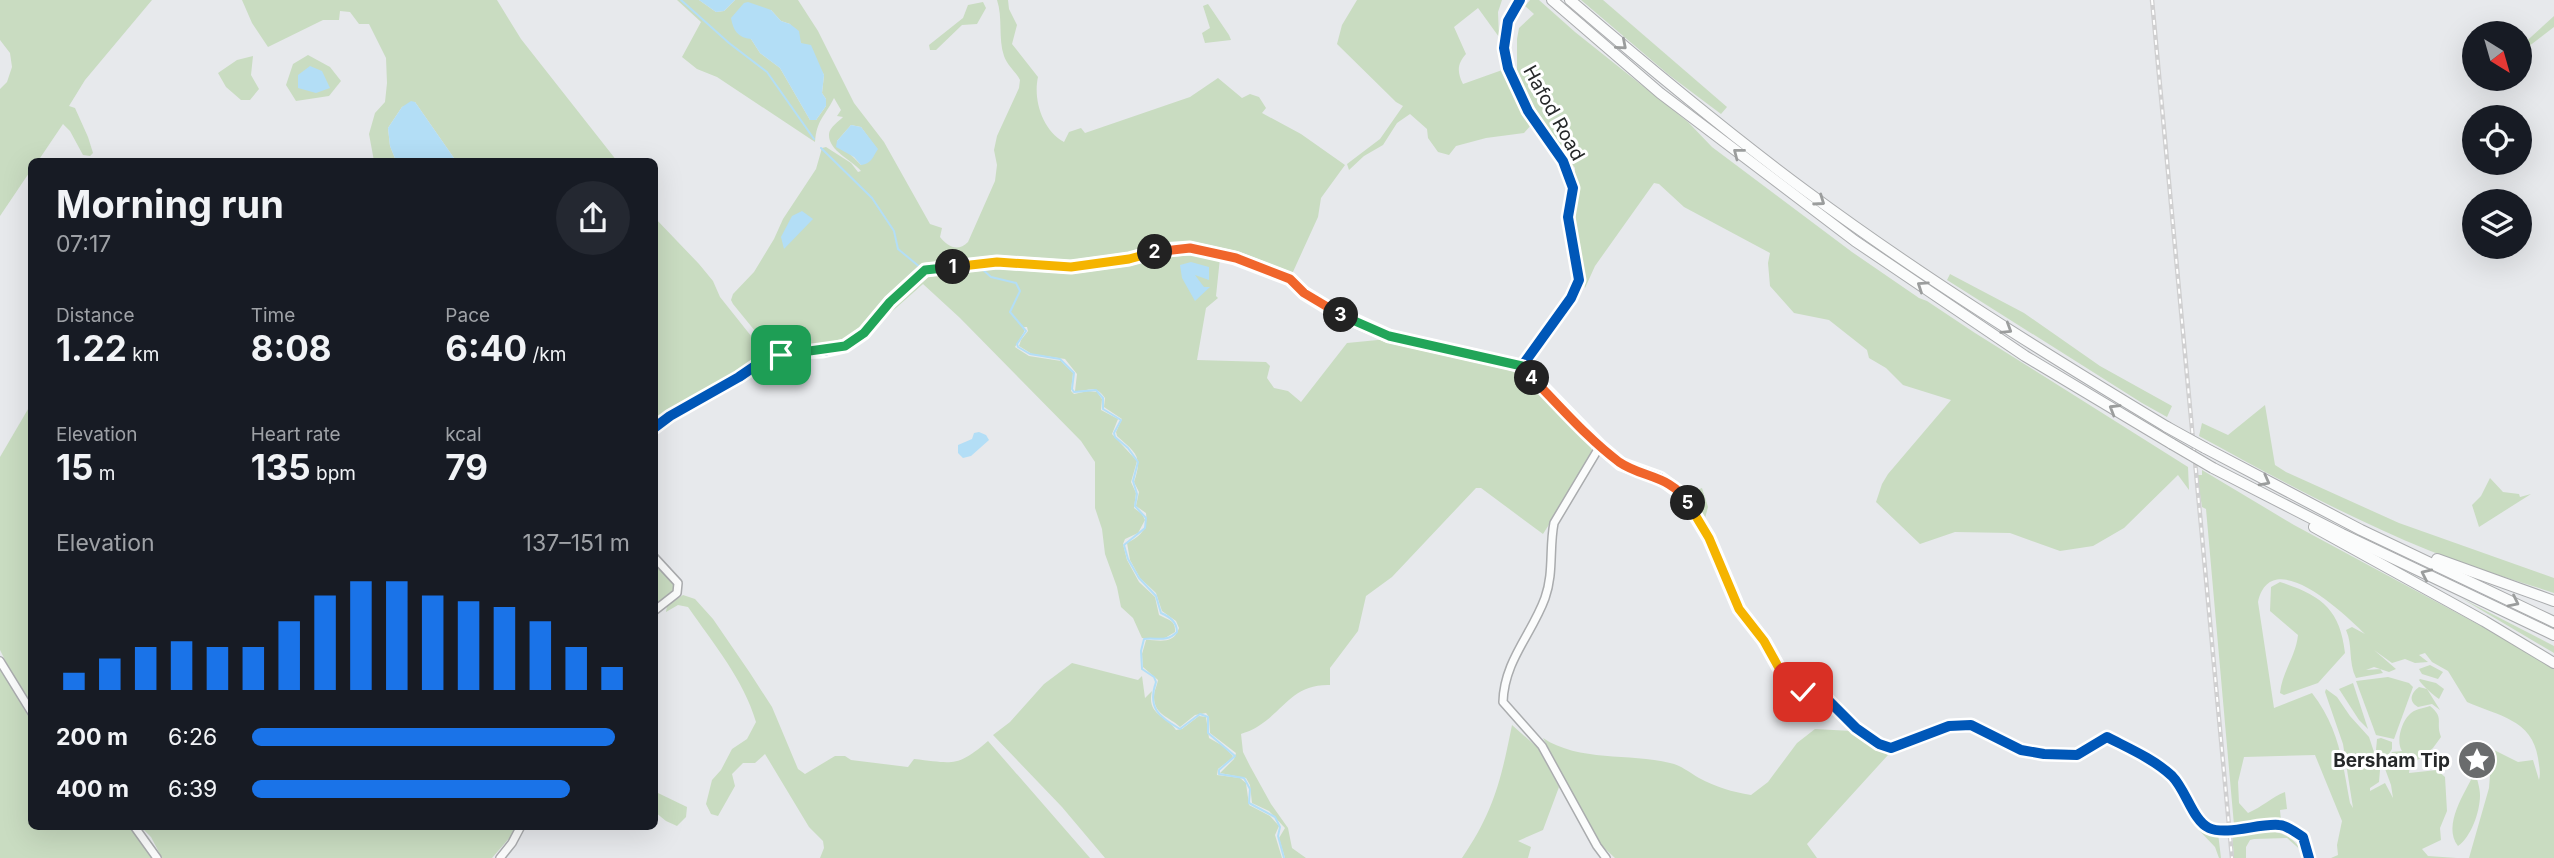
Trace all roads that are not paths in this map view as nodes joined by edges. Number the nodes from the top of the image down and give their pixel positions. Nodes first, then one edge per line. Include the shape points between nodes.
1 (1520, 0) edge
2 (1552, 0) edge
3 (1570, 0) edge
4 (1522, 366) junction
5 (658, 425) edge
6 (1600, 446) junction
7 (2256, 490) junction
8 (2361, 530) junction
9 (658, 561) edge
10 (2554, 601) edge
11 (658, 608) edge
12 (2554, 622) edge
13 (2554, 635) edge
14 (0, 661) edge
15 (2554, 663) edge
16 (28, 706) edge
17 (137, 830) edge
18 (519, 830) edge
19 (157, 858) edge
20 (500, 858) edge
21 (1606, 858) edge
22 (2309, 858) edge

1 - 4 street, Hafod Road via 1508,21 1504,48 1508,68 1528,111 1563,161 1573,188 1568,217 1579,280
7 -> 2 highway, bridge via 2025,356 1855,241 1660,93
3 -> 8 highway, bridge via 1807,191 1989,318 2167,427
4 - 5 street via 1389,336 1330,309 1290,279 1236,258 1190,248 1071,267 997,262 925,270 864,333 845,346 764,360
4 - 6 street
6 - 21 street via 1554,523 1552,573 1545,599 1503,685 1503,702 1542,746
6 - 22 street, bridge via 1621,464 1660,478 1683,495 1709,538 1739,609 1784,677 1803,692 1827,699 1879,744 1891,748 1949,726 1971,725 2021,750 2077,755 2107,737 2170,774 2185,790 2194,813 2211,829 2281,824 2302,837
13 -> 7 highway
7 - 15 highway
8 - 10 highway
8 -> 12 highway
9 - 11 street via 678,583 677,593
14 - 16 street
17 - 19 street
18 - 20 street

